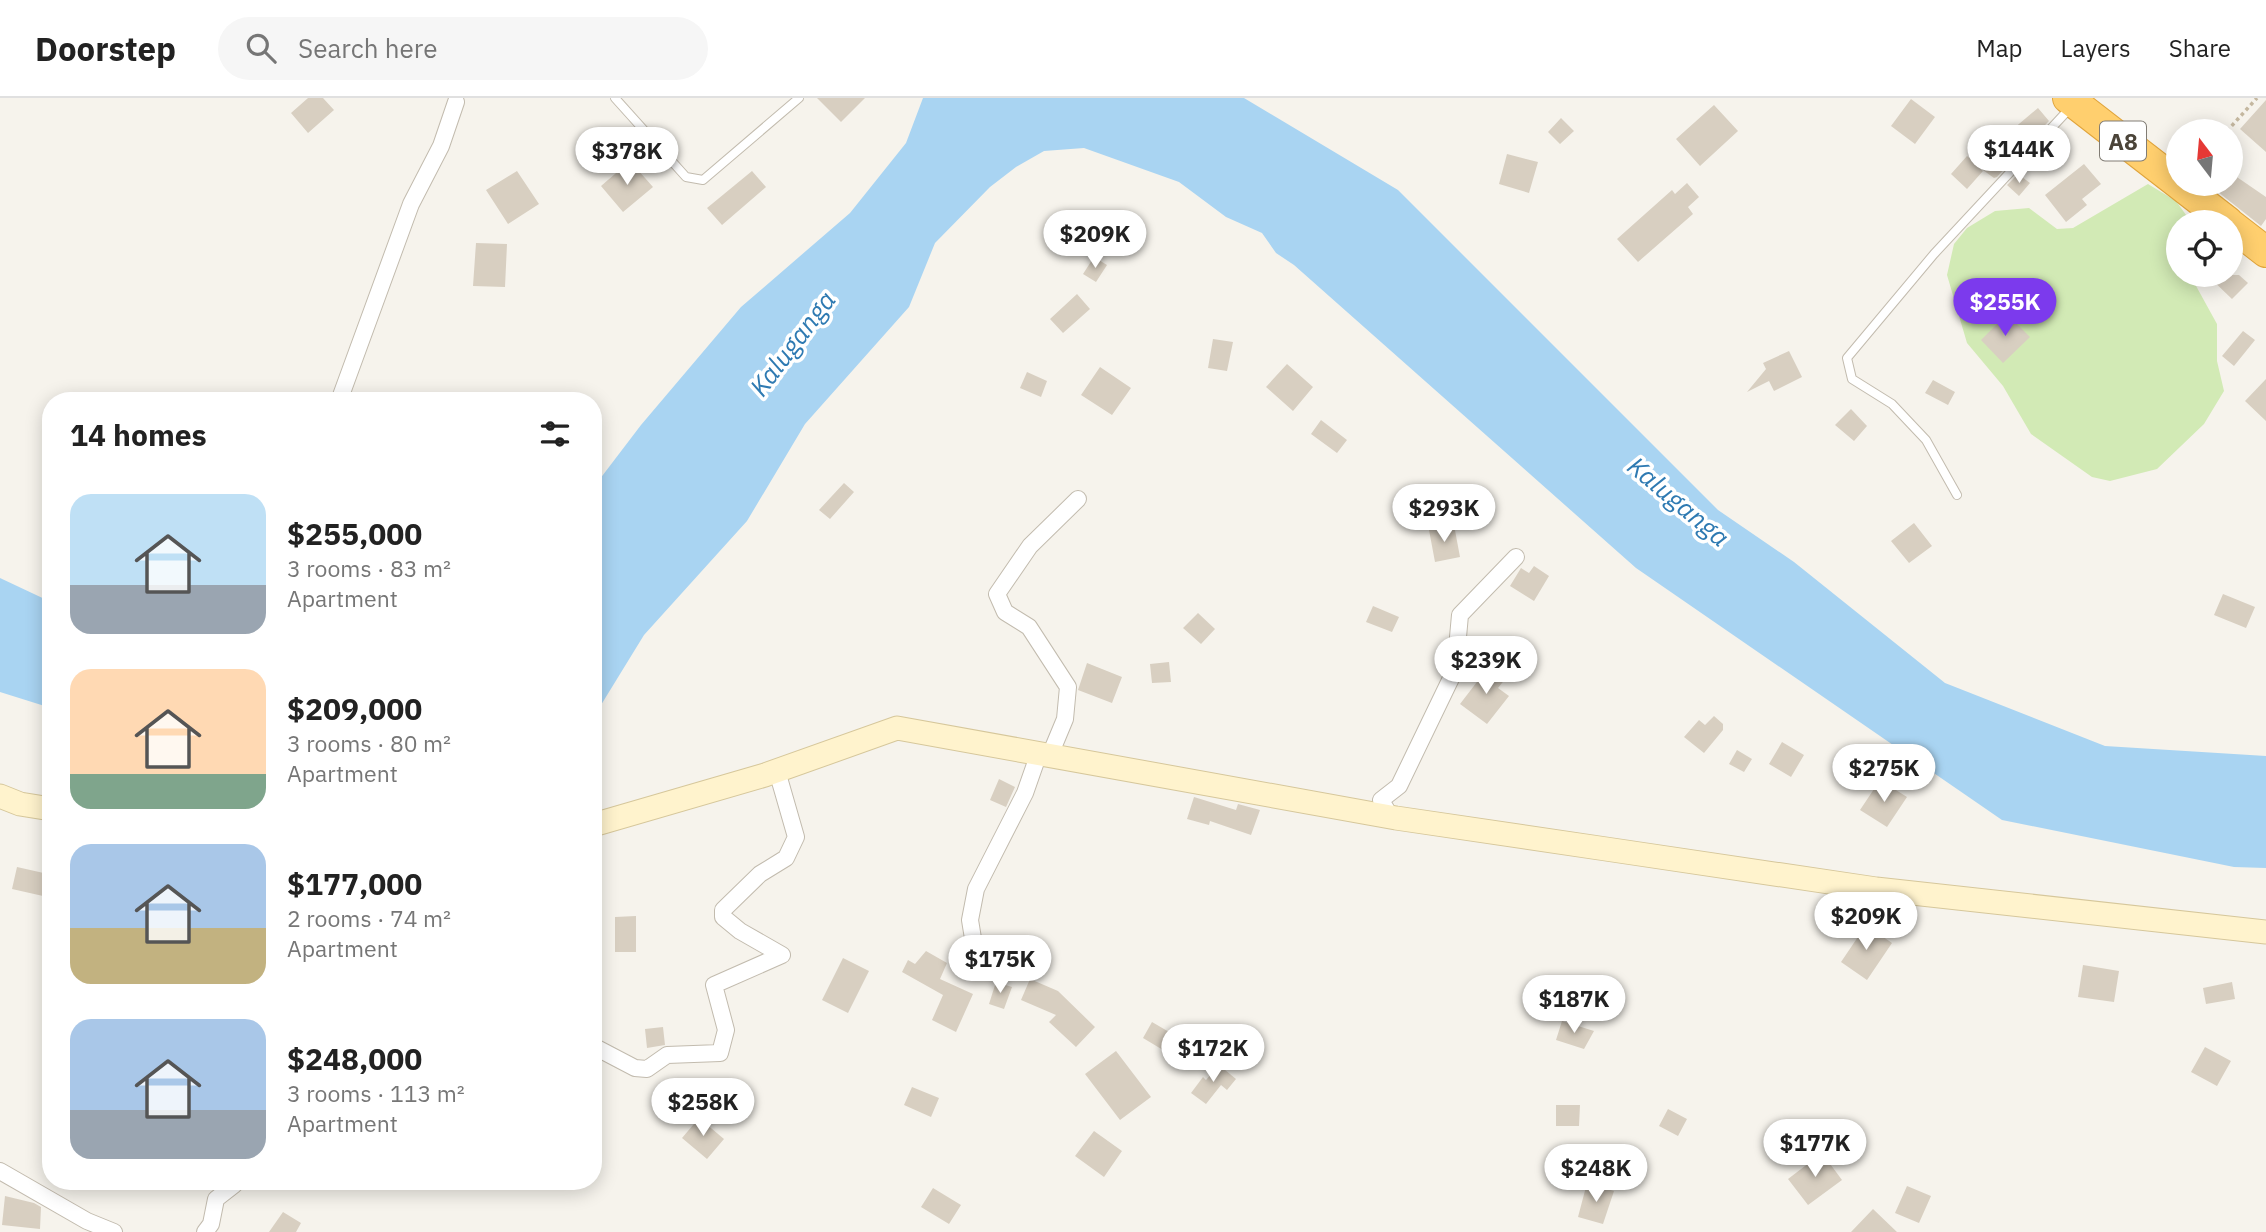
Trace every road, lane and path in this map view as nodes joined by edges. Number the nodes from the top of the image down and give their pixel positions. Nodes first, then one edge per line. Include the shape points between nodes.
1 (615, 98) edge
2 (799, 98) edge
3 (2257, 98) edge
4 (2071, 100) edge
5 (456, 102) dead end
6 (2238, 119) edge
7 (2166, 174) edge
8 (2194, 196) edge
9 (2212, 210) edge
10 (2243, 234) edge
11 (2266, 252) edge
12 (342, 392) edge
13 (1957, 495) dead end
14 (1078, 499) dead end
15 (1516, 557) dead end
16 (1045, 754) junction
17 (777, 771) junction
18 (0, 796) edge
19 (42, 808) edge
20 (1390, 816) junction
21 (602, 822) edge
22 (2266, 932) edge
23 (976, 957) dead end
24 (602, 1051) edge
25 (0, 1171) edge
26 (228, 1190) edge
27 (114, 1232) edge
28 (205, 1232) edge

1 - 2 lane via 686,177 703,180
3 - 6 path
4 - 7 highway, A8
4 - 13 lane via 1847,358 1852,379 1892,404 1926,440
5 - 12 street via 441,146 411,204
8 - 9 highway, A8
10 - 11 highway, A8
14 - 16 street via 1030,546 997,594 1005,612 1029,627 1069,687 1065,719
15 - 20 street via 1460,615 1455,670 1399,786 1381,800
16 - 17 street via 897,728
16 - 20 street
16 - 23 street via 976,889 970,920
17 - 21 street
17 - 24 street via 796,837 786,858 760,874 723,910 723,918 782,955 714,985 726,1030 720,1053 667,1055 647,1069 635,1068
18 - 19 street
20 - 22 street via 1876,889
25 - 27 street
26 - 28 street via 216,1199

